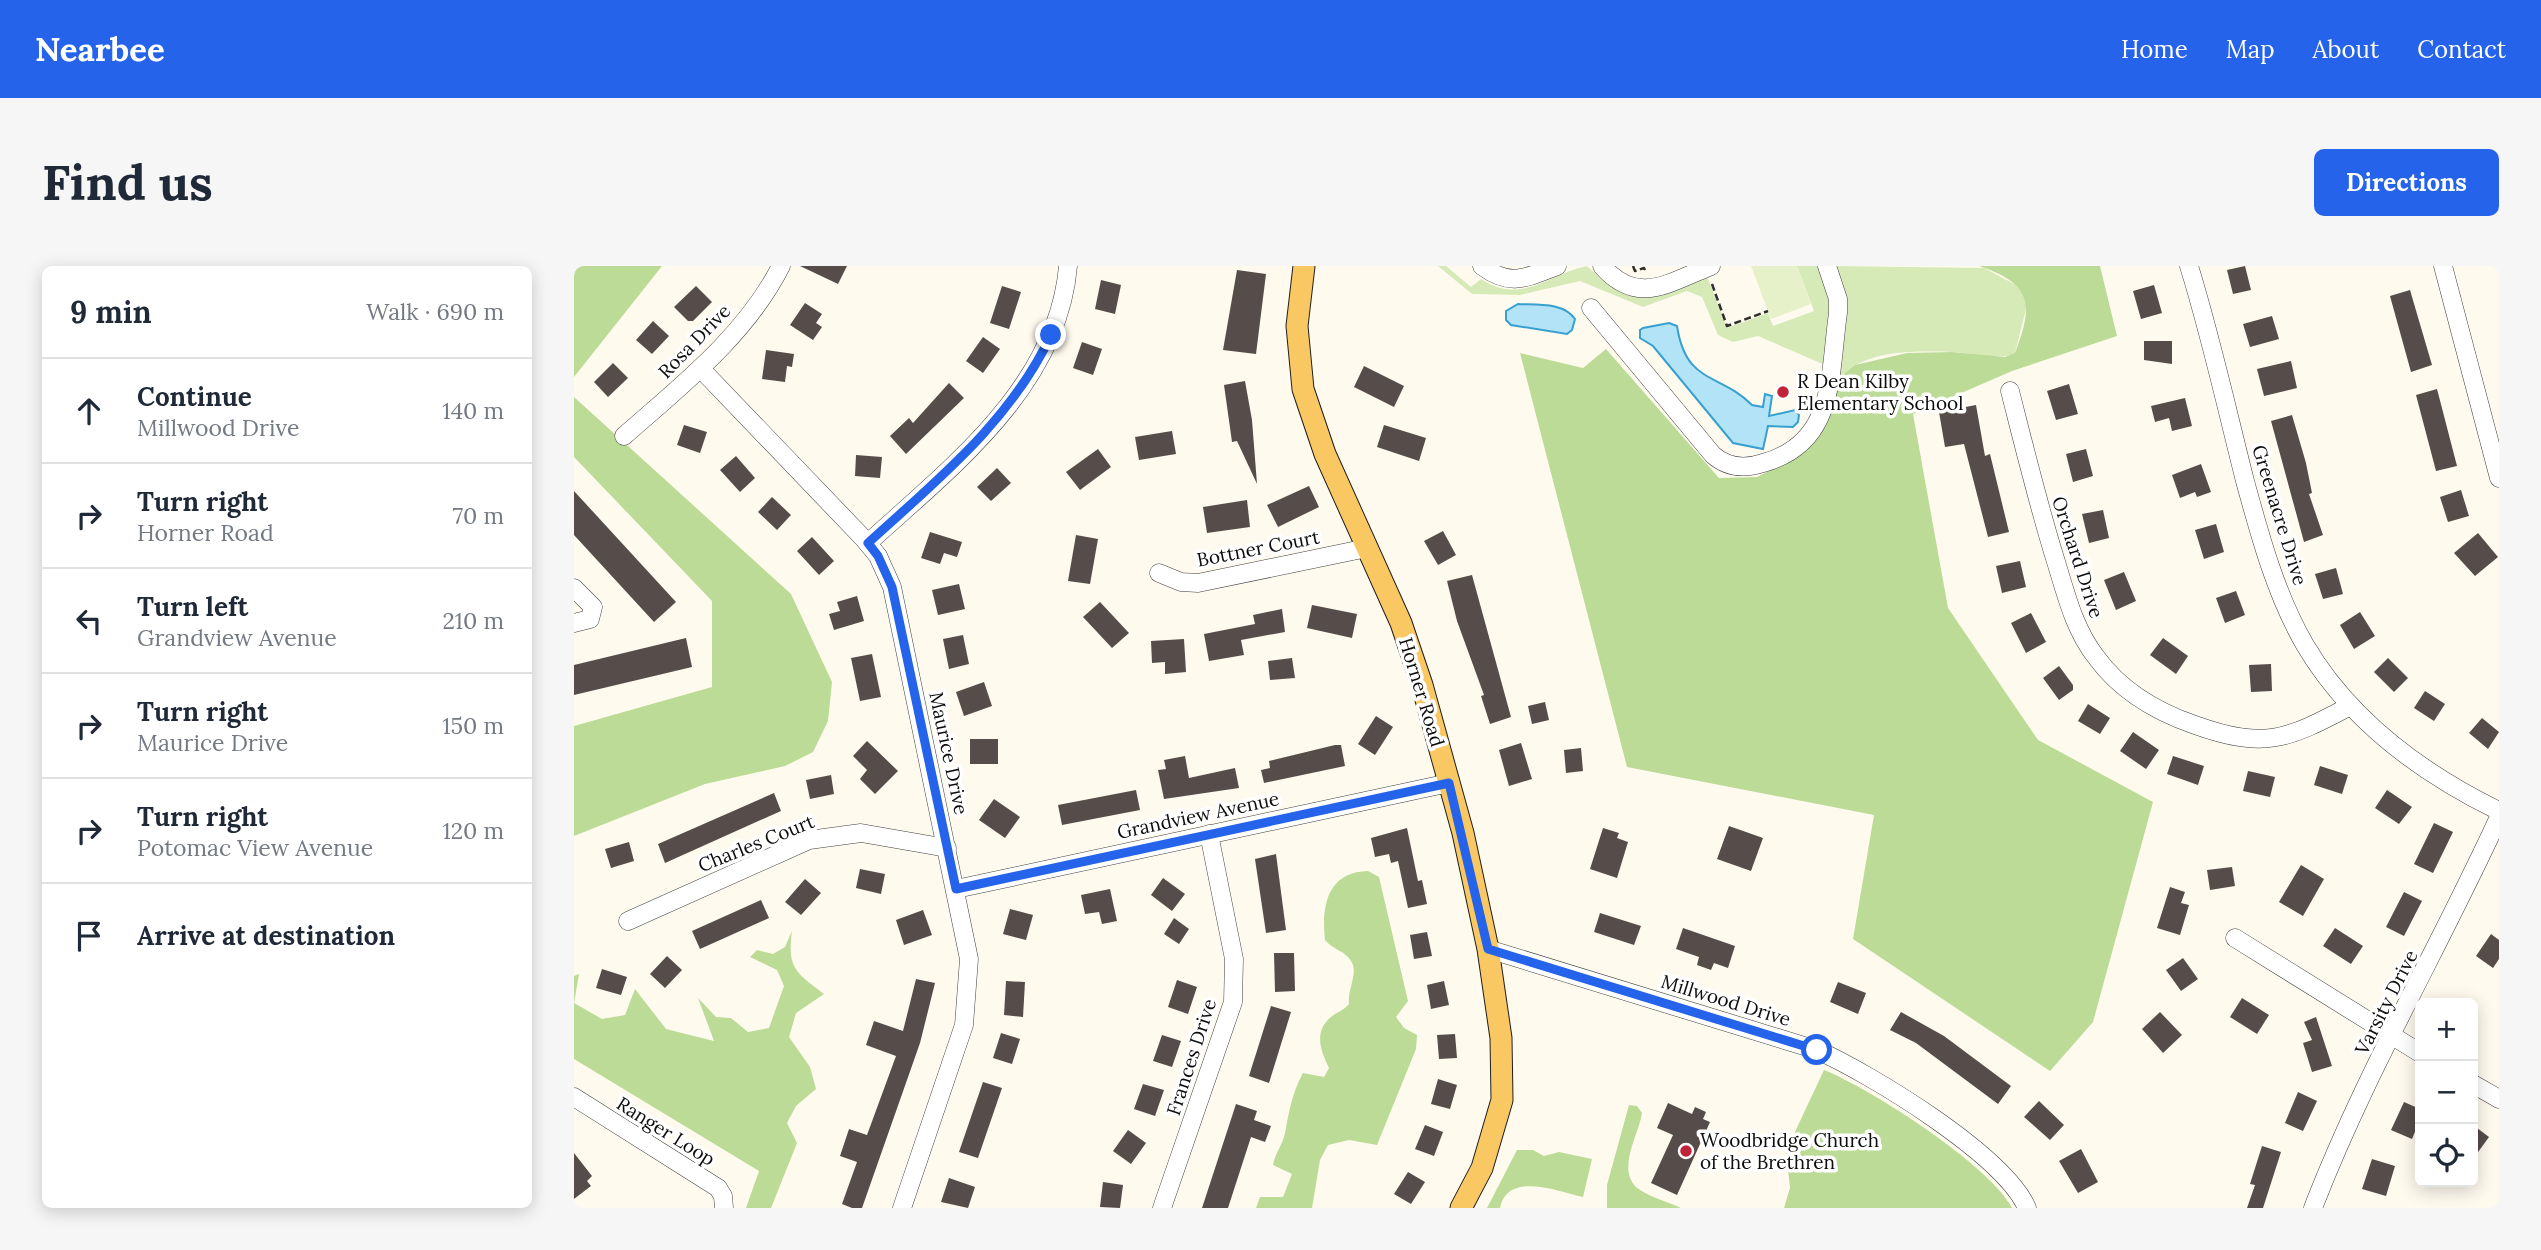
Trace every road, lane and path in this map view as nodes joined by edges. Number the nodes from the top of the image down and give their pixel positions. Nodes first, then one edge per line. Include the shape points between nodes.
1 (781, 266) edge
2 (1068, 266) edge
3 (1304, 266) edge
4 (1482, 266) edge
5 (1557, 266) edge
6 (1602, 266) edge
7 (1827, 266) edge
8 (2189, 266) edge
9 (2443, 266) edge
10 (1709, 267) edge
11 (1591, 308) dead end
12 (1768, 311) dead end
13 (701, 369) junction
14 (2010, 391) dead end
15 (624, 436) dead end
16 (2499, 478) edge
17 (868, 543) junction
18 (1367, 548) junction
19 (1159, 573) dead end
20 (574, 588) edge
21 (574, 623) edge
22 (2350, 706) junction
23 (1449, 783) junction
24 (2499, 811) edge
25 (2499, 817) edge
26 (1209, 834) junction
27 (947, 849) junction
28 (956, 889) junction
29 (628, 921) dead end
30 (2235, 938) dead end
31 (1488, 949) junction
32 (2391, 1036) junction
33 (2415, 1050) edge
34 (2478, 1087) edge
35 (574, 1097) edge
36 (2499, 1099) edge
37 (724, 1208) edge
38 (902, 1208) edge
39 (1162, 1208) edge
40 (1461, 1208) edge
41 (2027, 1208) edge
42 (2313, 1208) edge

1 - 13 street, Rosa Drive via 761,300
2 - 17 street via 1051,335 1018,394 949,469
3 - 18 main road, Horner Road via 1297,326 1303,389 1325,454
4 - 5 street via 1508,280
6 - 10 street via 1616,280 1643,291
7 - 11 street via 1838,313 1821,419 1801,446 1757,465 1730,466 1713,456 1611,321
8 - 22 street, Greenacre Drive via 2264,547 2304,644
9 - 16 street
10 - 12 path via 1727,326
13 - 15 street, Rosa Drive
13 - 17 street, Maurice Drive
14 - 22 street, Orchard Drive via 2073,617 2095,656 2118,681 2183,721 2243,738 2265,740 2300,733
17 - 27 street, Maurice Drive via 892,587
18 - 19 street, Bottner Court via 1198,583
18 - 23 main road, Horner Road via 1401,623
20 - 21 street via 593,607 590,620
22 - 24 street, Greenacre Drive via 2415,763
23 - 26 street, Grandview Avenue
23 - 31 main road, Horner Road
25 - 32 street, Varsity Drive
26 - 28 street, Grandview Avenue
26 - 39 street, Frances Drive via 1234,959 1233,1002
27 - 28 street, Maurice Drive
27 - 29 street, Charles Court via 861,833 809,840
28 - 38 street, Maurice Drive via 969,959 964,1025
30 - 32 street
31 - 40 main road, Horner Road via 1502,1038 1502,1100 1486,1158
31 - 41 street, Millwood Drive via 1847,1063 1989,1159
32 - 33 street
32 - 42 street, Varsity Drive
34 - 36 street
35 - 37 street, Ranger Loop via 718,1188

